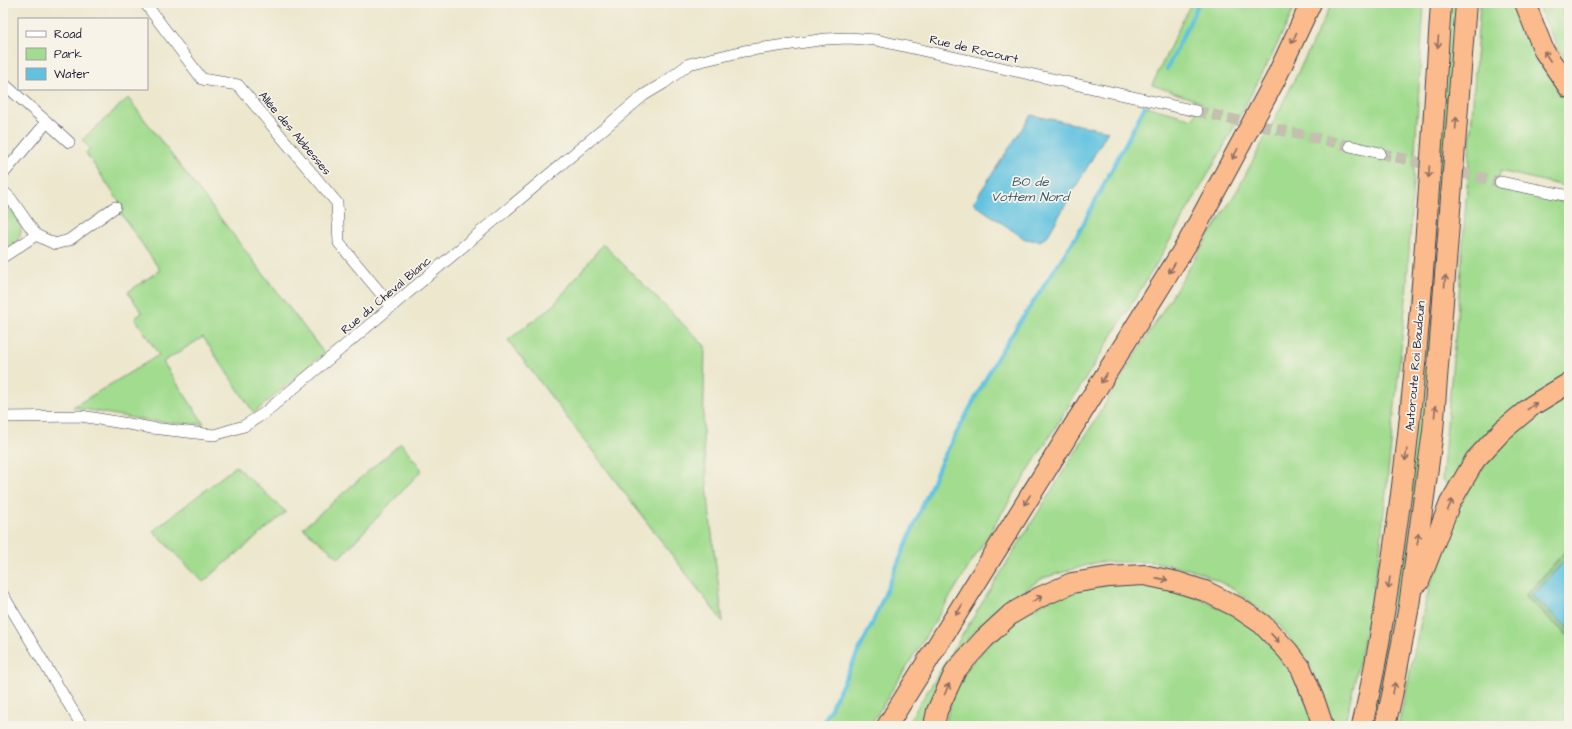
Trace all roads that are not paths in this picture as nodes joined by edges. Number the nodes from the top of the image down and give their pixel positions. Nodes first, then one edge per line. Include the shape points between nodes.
1 (145, 3) edge
2 (1311, 3) edge
3 (1441, 3) edge
4 (1466, 3) edge
5 (1525, 3) edge
6 (744, 51) joint
7 (3, 83) edge
8 (1569, 88) edge
9 (1196, 111) tunnel mouth
10 (47, 122) junction
11 (69, 142) dead end
12 (1350, 146) tunnel mouth
13 (1380, 153) tunnel mouth
14 (3, 174) edge
15 (1500, 182) tunnel mouth
16 (3, 191) edge
17 (1569, 196) edge
18 (115, 207) dead end
19 (36, 235) junction
20 (3, 257) edge
21 (392, 307) junction
22 (1569, 383) edge
23 (3, 417) edge
24 (3, 595) edge
25 (1409, 606) junction
26 (82, 726) edge
27 (886, 726) edge
28 (934, 726) edge
29 (1323, 726) edge
30 (1362, 726) edge
31 (1385, 726) edge

1 - 21 street, Allée des Abbesses via 202,79 238,85 337,203 339,243
2 -> 27 highway via 1275,80 1188,242
3 -> 30 highway, Autoroute Roi Baudouin via 1410,424 1390,581
25 -> 4 highway via 1433,431
8 -> 5 highway via 1544,51
6 - 9 street, Rue de Rocourt via 826,39 876,40
6 - 21 street, Rue du Cheval Blanc via 689,64 644,95
7 - 10 street
10 - 11 street
10 - 14 street
12 - 13 street
15 - 17 street
16 - 19 street
18 - 19 street via 69,240 55,244
19 - 20 street
21 - 23 street, Rue du Cheval Blanc via 263,414 244,426 214,435 81,416
25 -> 22 highway via 1450,503 1475,460 1503,430 1533,405
24 - 26 street
31 -> 25 highway
28 -> 29 highway via 937,711 956,670 1011,614 1040,597 1072,583 1144,575 1205,591 1237,607 1262,624 1301,668

